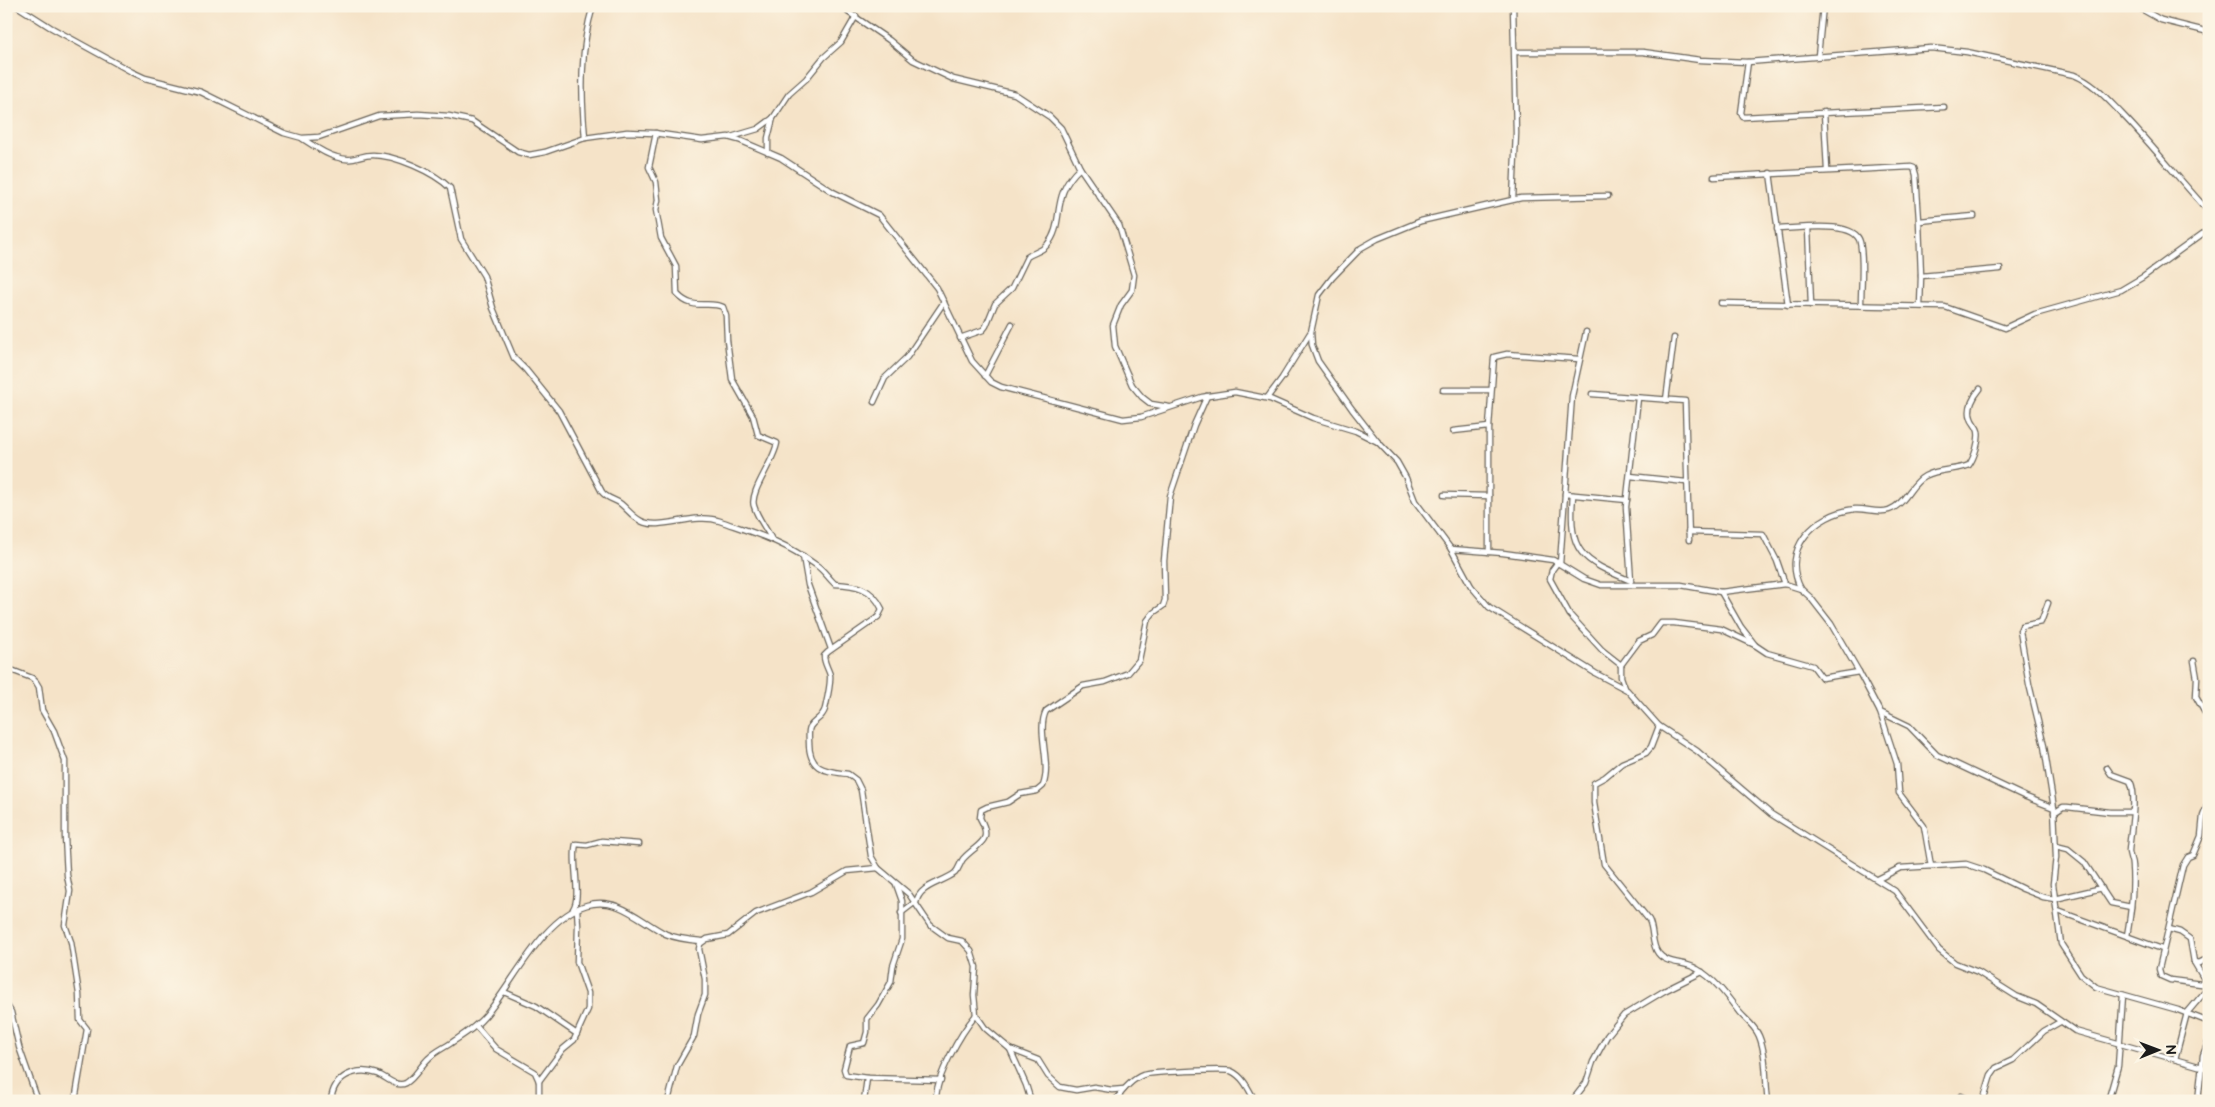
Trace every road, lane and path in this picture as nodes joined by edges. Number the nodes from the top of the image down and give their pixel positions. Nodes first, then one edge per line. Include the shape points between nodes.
1 (17, 6) edge
2 (593, 6) edge
3 (1513, 6) edge
4 (1822, 6) edge
5 (2136, 6) edge
6 (848, 12) dead end
7 (856, 16) junction
8 (2209, 32) edge
9 (1515, 52) junction
10 (1818, 56) junction
11 (1748, 62) junction
12 (1944, 107) dead end
13 (1824, 112) junction
14 (773, 118) junction
15 (656, 133) junction
16 (731, 137) junction
17 (302, 138) junction
18 (586, 138) junction
19 (768, 153) junction
20 (1080, 168) junction
21 (1827, 170) junction
22 (1770, 173) junction
23 (1714, 176) dead end
24 (1608, 196) dead end
25 (1513, 200) junction
26 (2209, 212) edge
27 (1974, 216) dead end
28 (1920, 220) junction
29 (1808, 228) junction
30 (2209, 228) edge
31 (1777, 229) junction
32 (2000, 269) dead end
33 (1921, 276) junction
34 (944, 302) junction
35 (1721, 303) dead end
36 (1861, 304) junction
37 (1788, 305) junction
38 (1811, 305) junction
39 (1920, 306) junction
40 (1012, 324) dead end
41 (1311, 332) junction
42 (1586, 332) dead end
43 (960, 338) junction
44 (1674, 338) dead end
45 (1579, 359) junction
46 (985, 376) junction
47 (1980, 389) dead end
48 (1443, 390) dead end
49 (1491, 390) junction
50 (1592, 394) dead end
51 (1207, 396) junction
52 (1267, 398) junction
53 (1638, 398) junction
54 (1666, 400) junction
55 (874, 402) dead end
56 (1170, 407) junction
57 (1490, 427) junction
58 (1453, 430) dead end
59 (1378, 442) junction
60 (1630, 476) junction
61 (1686, 482) junction
62 (1565, 494) junction
63 (1444, 495) dead end
64 (1489, 496) junction
65 (1573, 496) junction
66 (1627, 500) junction
67 (1688, 532) junction
68 (771, 538) junction
69 (1688, 540) dead end
70 (1451, 549) junction
71 (1489, 552) junction
72 (803, 556) junction
73 (1559, 563) junction
74 (1785, 584) junction
75 (1801, 589) junction
76 (1721, 592) junction
77 (2048, 603) dead end
78 (1755, 645) junction
79 (831, 649) junction
80 (2194, 661) dead end
81 (1621, 666) junction
82 (6, 668) edge
83 (1859, 672) junction
84 (1624, 688) junction
85 (1880, 712) junction
86 (2208, 717) edge
87 (1659, 726) junction
88 (2107, 768) dead end
89 (2209, 801) edge
90 (2054, 811) junction
91 (2132, 812) junction
92 (640, 844) dead end
93 (2056, 846) junction
94 (872, 862) junction
95 (1931, 866) junction
96 (866, 868) junction
97 (878, 868) junction
98 (1878, 879) junction
99 (896, 884) junction
100 (2102, 888) junction
101 (2055, 899) junction
102 (915, 904) junction
103 (2131, 907) junction
104 (575, 909) junction
105 (2058, 911) junction
106 (901, 914) junction
107 (2169, 929) junction
108 (2127, 936) junction
109 (702, 940) junction
110 (2162, 949) junction
111 (2209, 958) edge
112 (2194, 962) junction
113 (1702, 972) junction
114 (2208, 985) edge
115 (504, 992) junction
116 (2123, 995) junction
117 (6, 1004) edge
118 (2187, 1013) junction
119 (976, 1015) junction
120 (2060, 1022) junction
121 (2209, 1022) edge
122 (476, 1026) junction
123 (577, 1034) junction
124 (2209, 1040) edge
125 (2121, 1044) junction
126 (1010, 1049) junction
127 (2175, 1059) junction
128 (2201, 1066) junction
129 (2209, 1069) edge
130 (868, 1078) junction
131 (941, 1080) junction
132 (539, 1081) junction
133 (1124, 1088) junction
134 (38, 1101) edge
135 (76, 1101) edge
136 (331, 1101) edge
137 (540, 1101) edge
138 (668, 1101) edge
139 (864, 1101) edge
140 (936, 1101) edge
141 (1031, 1101) edge
142 (1115, 1101) edge
143 (1256, 1101) edge
144 (1572, 1101) edge
145 (1768, 1101) edge
146 (1955, 1101) edge
147 (1972, 1101) edge
148 (1983, 1101) edge
149 (2108, 1101) edge
150 (2198, 1101) edge

1 - 17 street via 132,72 201,92 284,133
2 - 18 street via 583,69
3 - 9 street
4 - 10 street
5 - 8 street via 2161,20
6 - 7 street
7 - 14 street via 842,42 789,94
7 - 20 street via 913,60 952,79 1015,94 1041,111 1061,128
9 - 11 street via 1643,52 1700,60
9 - 25 street
10 - 11 street
10 - 26 street via 1951,49 2088,80 2164,159
11 - 13 street via 1741,111 1743,117
12 - 13 street
13 - 21 street
14 - 16 street via 758,128
14 - 19 street
15 - 16 street via 702,140
15 - 18 street via 627,132
15 - 68 street via 649,167 656,182 661,238 676,266 677,294 698,306 723,306 734,385 753,416 758,434 777,444 753,501
16 - 19 street
17 - 18 street via 319,137 379,116 418,114 472,121 518,152 529,155
17 - 68 street via 336,158 353,160 376,155 420,168 450,188 461,239 484,276 514,358 559,411 605,495 649,525 688,519 711,520
19 - 34 street via 879,215 928,275
20 - 43 street via 1065,185 1053,236 1047,246 1027,257 1012,288 995,304 983,330
20 - 56 street via 1119,225 1134,275 1132,290 1121,305 1114,325 1115,346 1129,379 1142,397 1151,404
21 - 22 street
21 - 28 street via 1911,166 1914,168
22 - 23 street
22 - 31 street
24 - 25 street
25 - 41 street via 1421,221 1362,248 1323,288
27 - 28 street
28 - 33 street
29 - 31 street
29 - 36 street via 1845,228 1856,234 1860,241
29 - 38 street
30 - 39 street via 2121,290 2043,312 2005,328 1954,310
31 - 37 street
32 - 33 street
33 - 39 street
34 - 43 street
34 - 55 street via 908,357 885,378
35 - 37 street
36 - 38 street
36 - 39 street
37 - 38 street
40 - 46 street
41 - 52 street
41 - 59 street via 1318,361
42 - 45 street
43 - 46 street via 972,361
44 - 54 street
45 - 49 street via 1498,355 1494,357 1492,366
45 - 62 street via 1572,396
46 - 56 street via 1006,389 1115,418 1141,417
47 - 75 street via 1970,410 1978,436 1969,465 1925,476 1889,510 1847,511 1813,527 1802,541 1794,561 1795,578
48 - 49 street
49 - 57 street
50 - 53 street
51 - 52 street via 1235,392
51 - 56 street
51 - 102 street via 1170,496 1164,603 1147,621 1136,665 1121,676 1083,686 1046,711 1043,723 1046,754 1043,786 981,810 980,818 986,834 984,841 963,859 955,872 922,891
52 - 59 street
53 - 54 street
53 - 60 street
54 - 61 street via 1686,404
57 - 58 street
57 - 64 street
59 - 70 street via 1397,462 1415,501
60 - 61 street
60 - 66 street
61 - 67 street
62 - 65 street
62 - 73 street
63 - 64 street
64 - 71 street
65 - 66 street
65 - 66 street via 1572,531 1583,556 1606,571 1631,581
67 - 69 street
67 - 74 street via 1763,534
68 - 72 street
70 - 71 street
70 - 84 street via 1471,586 1489,607
71 - 73 street via 1545,558
72 - 79 street via 808,585
72 - 79 street via 822,569 834,584 852,584 871,594 882,609 878,617
73 - 76 street via 1580,577 1601,585 1681,585
73 - 81 street via 1550,579 1570,615
74 - 75 street
74 - 76 street
75 - 83 street via 1822,610
76 - 78 street
77 - 90 street via 2041,622 2022,626 2020,631
78 - 81 street via 1721,629 1666,622 1661,623 1652,635 1639,641
78 - 83 street via 1767,653 1813,666 1822,678
79 - 94 street via 824,656 830,677 824,710 821,718 810,726 809,746 815,764 822,770 848,774 859,785
80 - 86 street via 2196,697
81 - 84 street
82 - 135 street via 36,682 42,710 65,761 66,869 70,891 65,925 71,942 80,1020 87,1029
83 - 85 street
84 - 87 street
85 - 90 street via 1909,726 1938,754
85 - 95 street via 1897,764 1899,793 1924,826
87 - 98 street via 1697,751 1771,814
87 - 113 street via 1648,751 1622,763 1594,783 1601,854 1609,871 1649,920 1657,951 1669,961
88 - 91 street via 2111,774 2132,784
89 - 107 street via 2203,816 2202,836 2193,855 2183,865
90 - 91 street via 2067,807
90 - 93 street
91 - 103 street via 2129,851
92 - 104 street via 602,841 587,846 576,844
93 - 100 street via 2077,854
93 - 101 street
94 - 96 street
94 - 97 street
95 - 98 street via 1900,868
95 - 101 street via 1966,864 2022,889
96 - 97 street
96 - 109 street via 848,871 802,896 761,910 728,935
97 - 99 street
98 - 120 street via 1896,891 1947,958 2036,1004
99 - 102 street via 909,894
99 - 106 street via 902,898
100 - 101 street
100 - 103 street via 2111,903
101 - 105 street
102 - 106 street
102 - 119 street via 936,929 971,950 976,967
103 - 108 street
104 - 109 street via 598,903 611,904 671,936
104 - 115 street via 541,939
104 - 123 street via 577,962 589,1000
105 - 108 street
105 - 116 street via 2061,944 2081,975 2096,987
106 - 130 street via 902,939 891,982 868,1016 864,1043 850,1046 844,1069 846,1075
107 - 110 street
107 - 112 street via 2190,939
108 - 110 street
109 - 138 street via 699,949 705,995 694,1036 678,1066
110 - 114 street via 2161,976
111 - 112 street
112 - 114 street
113 - 144 street via 1624,1015 1607,1036 1586,1083
113 - 145 street via 1728,995 1759,1036
114 - 118 street
115 - 122 street
115 - 123 street via 536,1006
116 - 118 street
116 - 125 street
117 - 134 street
118 - 121 street
118 - 127 street
119 - 126 street via 985,1028
119 - 131 street via 962,1033
120 - 125 street via 2084,1035
120 - 148 street via 2044,1031 2019,1056 1996,1068
122 - 132 street via 496,1049 535,1072
122 - 136 street via 430,1057 407,1082 400,1084 372,1073 352,1073 336,1084
123 - 132 street
124 - 128 street
125 - 127 street
125 - 149 street
126 - 133 street via 1038,1060 1060,1087 1076,1090
126 - 141 street
127 - 128 street
128 - 129 street
128 - 150 street
130 - 131 street
130 - 139 street
131 - 140 street
132 - 137 street
133 - 142 street
133 - 143 street via 1150,1072 1228,1070 1245,1082
146 - 147 street via 1961,1096

